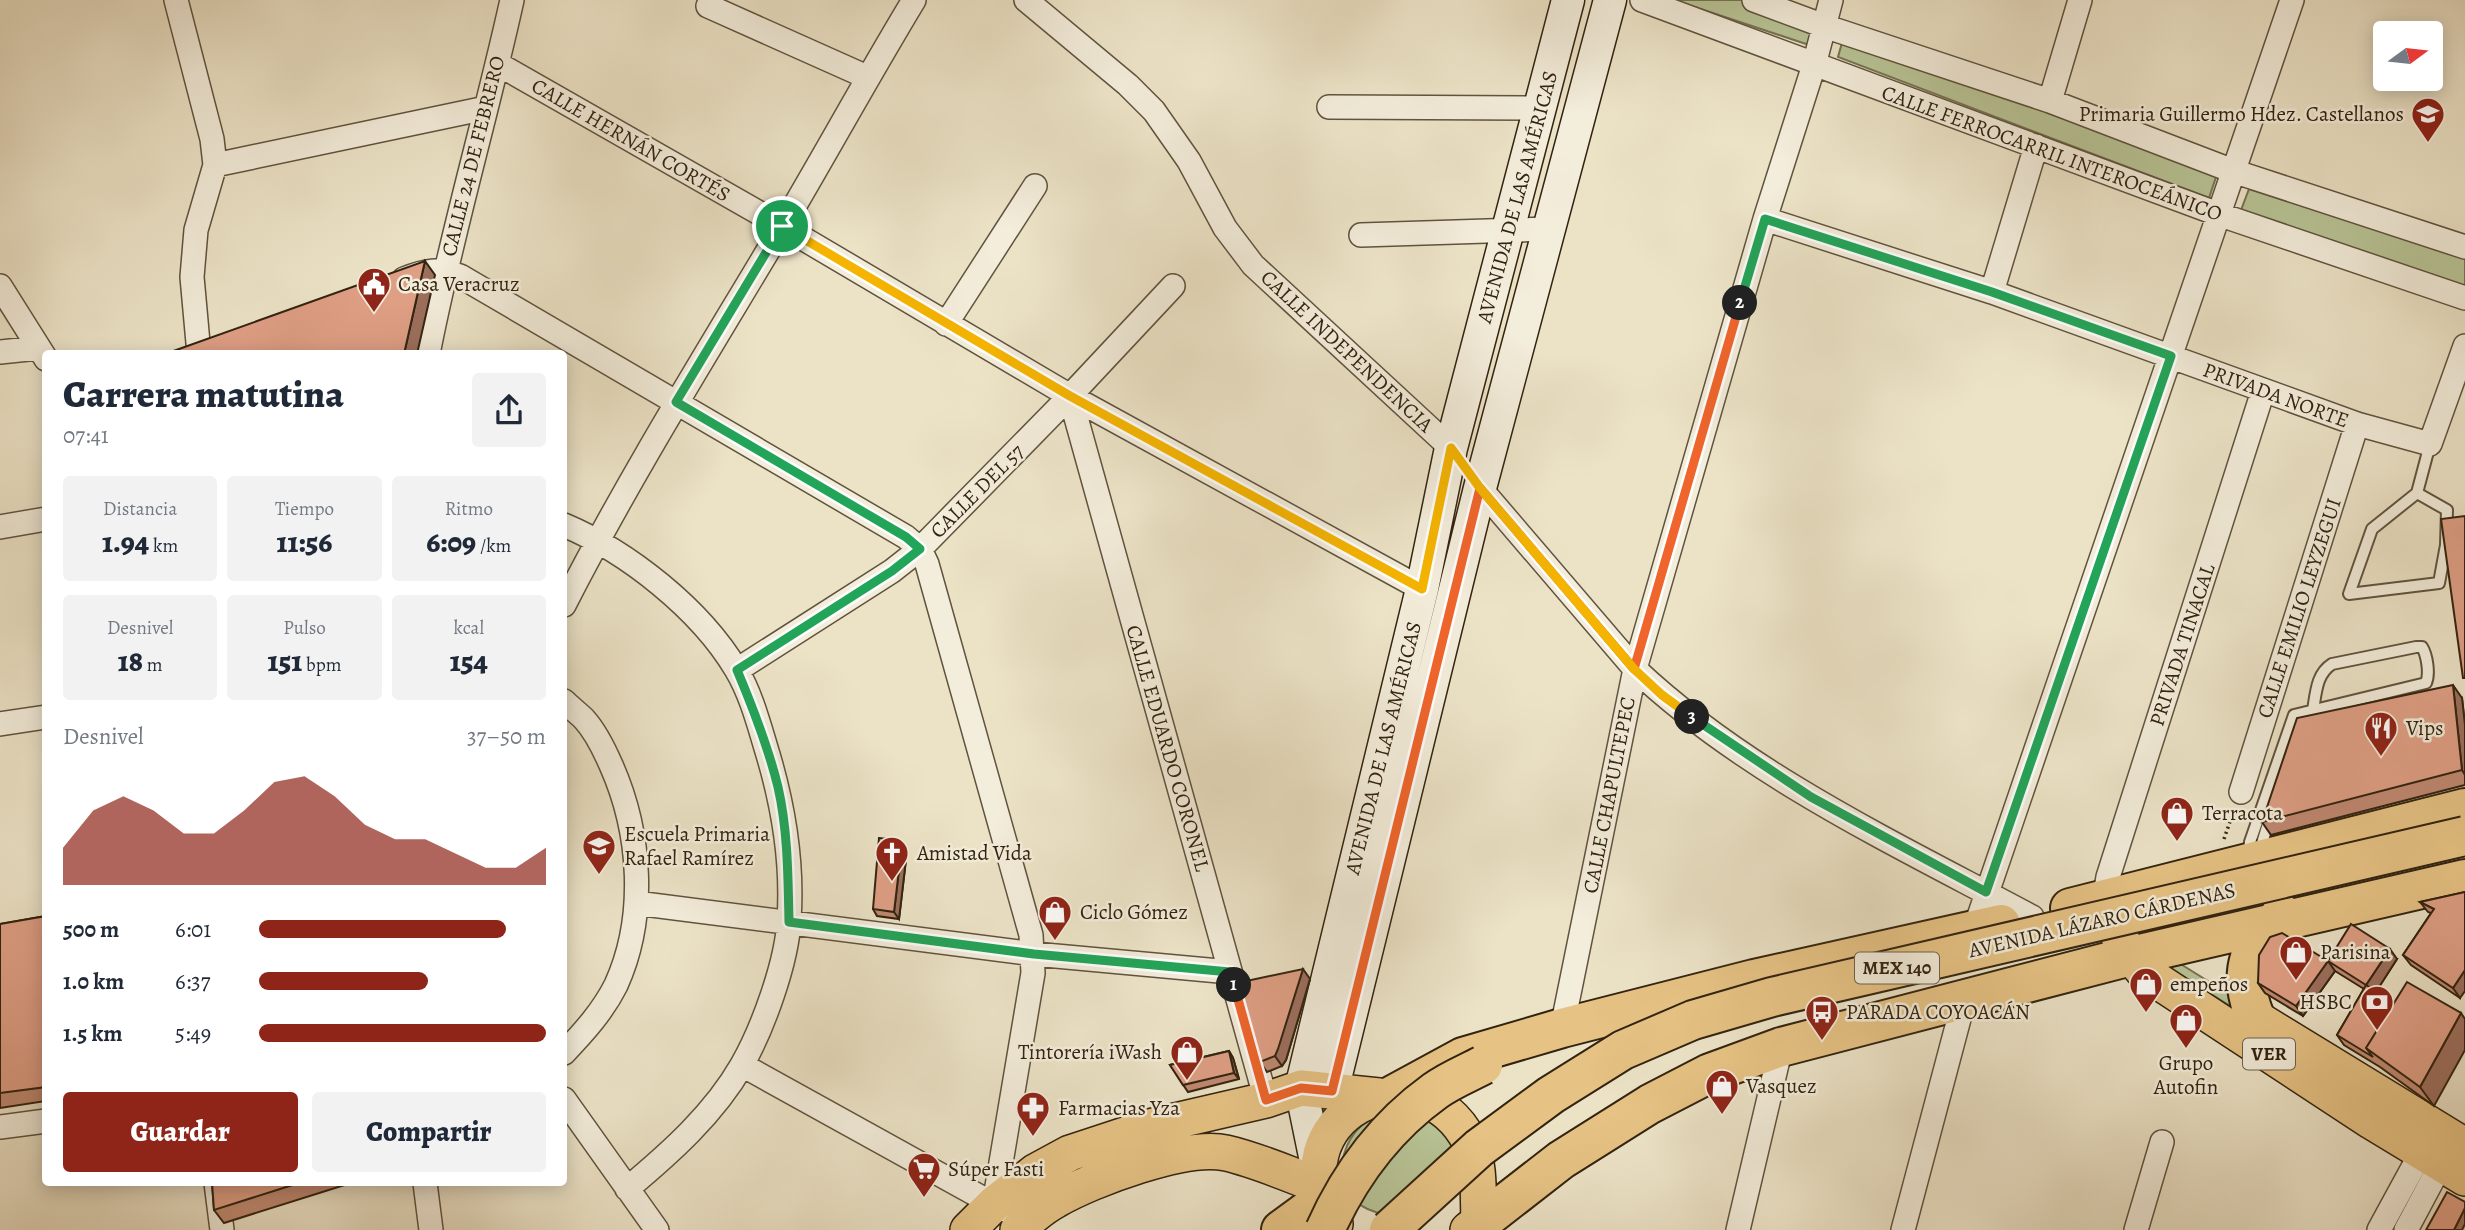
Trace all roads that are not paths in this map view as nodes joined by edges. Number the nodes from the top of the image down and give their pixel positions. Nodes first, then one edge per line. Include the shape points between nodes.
1 (176, 0) edge
2 (512, 0) edge
3 (914, 0) edge
4 (1026, 0) edge
5 (1568, 0) edge
6 (1610, 0) edge
7 (1642, 0) edge
8 (1754, 0) edge
9 (1831, 0) edge
10 (2080, 0) edge
11 (2292, 0) edge
12 (708, 6) dead end
13 (1824, 26) junction
14 (498, 64) junction
15 (1814, 65) junction
16 (867, 77) junction
17 (2050, 101) junction
18 (1329, 107) dead end
19 (486, 108) junction
20 (1541, 108) junction
21 (2036, 146) junction
22 (215, 165) junction
23 (2233, 171) junction
24 (1035, 186) dead end
25 (2218, 214) junction
26 (1765, 219) junction
27 (782, 226) junction
28 (1549, 229) junction
29 (1508, 231) junction
30 (1361, 235) dead end
31 (2465, 247) edge
32 (444, 270) junction
33 (0, 286) edge
34 (386, 286) edge
35 (1173, 286) dead end
36 (1992, 292) junction
37 (2465, 298) edge
38 (946, 324) junction
39 (2465, 346) edge
40 (209, 350) edge
41 (429, 350) edge
42 (0, 352) edge
43 (42, 353) edge
44 (2171, 356) junction
45 (2263, 391) junction
46 (1070, 396) junction
47 (676, 402) junction
48 (2357, 424) junction
49 (2430, 444) junction
50 (1451, 448) junction
51 (1480, 488) junction
52 (2417, 493) junction
53 (42, 520) edge
54 (567, 526) edge
55 (0, 527) edge
56 (596, 541) junction
57 (920, 549) junction
58 (1422, 589) junction
59 (567, 599) edge
60 (1634, 669) junction
61 (737, 670) junction
62 (567, 704) edge
63 (2313, 710) junction
64 (42, 718) edge
65 (0, 724) edge
66 (2241, 792) road end
67 (2465, 808) edge
68 (2465, 836) edge
69 (2465, 860) edge
70 (2256, 863) junction
71 (2465, 879) edge
72 (1986, 892) junction
73 (2119, 897) junction
74 (636, 903) junction
75 (2032, 917) junction
76 (2293, 918) junction
77 (789, 922) junction
78 (1974, 931) junction
79 (2147, 952) junction
80 (1034, 954) junction
81 (1230, 972) junction
82 (1754, 979) junction
83 (1964, 1000) junction
84 (2255, 1017) junction
85 (1562, 1028) junction
86 (1781, 1046) junction
87 (567, 1050) edge
88 (742, 1065) junction
89 (1316, 1090) junction
90 (1386, 1095) junction
91 (1266, 1100) junction
92 (567, 1103) edge
93 (42, 1122) edge
94 (0, 1127) edge
95 (2162, 1142) dead end
96 (2447, 1151) edge
97 (216, 1186) edge
98 (425, 1186) edge
99 (627, 1189) junction
100 (1325, 1203) edge
101 (994, 1204) junction
102 (1022, 1227) edge
103 (1476, 1228) edge
104 (222, 1230) edge
105 (431, 1230) edge
106 (657, 1230) edge
107 (968, 1230) edge
108 (1281, 1230) edge
109 (1389, 1230) edge
110 (1425, 1230) edge
111 (1738, 1230) edge
112 (1903, 1230) edge
113 (2136, 1230) edge
114 (2379, 1230) edge
115 (2406, 1230) edge

1 - 22 street
2 - 14 street, CALLE 24 DE FEBRERO
3 - 16 street
4 - 50 street, CALLE INDEPENDENCIA via 1154,111 1225,228 1253,265
5 - 20 main road, AVENIDA DE LAS AMÉRICAS
6 - 28 main road, AVENIDA DE LAS AMÉRICAS
7 - 15 street, CALLE FERROCARRIL INTEROCEÁNICO
8 - 13 street, CALLE FERROCARRIL INTEROCEÁNICO
9 - 13 street, CALLE CHAPULTEPEC
10 - 17 street
11 - 23 street
12 - 16 street
13 - 15 street, CALLE CHAPULTEPEC
13 - 17 street, CALLE FERROCARRIL INTEROCEÁNICO
14 - 19 street, CALLE 24 DE FEBRERO
14 - 27 street, CALLE HERNÁN CORTÉS
15 - 21 street, CALLE FERROCARRIL INTEROCEÁNICO
15 - 26 street, CALLE CHAPULTEPEC
16 - 27 street
17 - 23 street, CALLE FERROCARRIL INTEROCEÁNICO
18 - 20 street
19 - 22 street
19 - 32 street, CALLE 24 DE FEBRERO
20 - 29 main road, AVENIDA DE LAS AMÉRICAS
21 - 25 street, CALLE FERROCARRIL INTEROCEÁNICO
21 - 36 street
22 - 40 street via 196,230 192,277
23 - 25 street
23 - 31 street, CALLE FERROCARRIL INTEROCEÁNICO
24 - 38 street
25 - 37 street, CALLE FERROCARRIL INTEROCEÁNICO
25 - 44 street
26 - 36 street, PRIVADA NORTE
26 - 60 street, CALLE CHAPULTEPEC
27 - 38 street, CALLE HERNÁN CORTÉS
27 - 47 street
28 - 29 street
28 - 51 main road, AVENIDA DE LAS AMÉRICAS
29 - 30 street
29 - 50 main road, AVENIDA DE LAS AMÉRICAS
32 - 34 street via 424,271
32 - 41 street, CALLE 24 DE FEBRERO
32 - 47 street
33 - 43 street
35 - 46 street, CALLE DEL 57
36 - 44 street, PRIVADA NORTE
38 - 46 street, CALLE HERNÁN CORTÉS
39 - 49 street
42 - 43 street
44 - 45 street, PRIVADA NORTE
44 - 72 street
45 - 48 street, PRIVADA NORTE
45 - 73 street, PRIVADA TINACAL via 2108,877
46 - 57 street, CALLE DEL 57
46 - 58 street, CALLE HERNÁN CORTÉS
46 - 81 street, CALLE EDUARDO CORONEL
47 - 56 street
47 - 57 street
48 - 49 street, PRIVADA NORTE
48 - 66 street, CALLE EMILIO LEYZEGUI
49 - 52 lane
50 - 51 main road, CALLE INDEPENDENCIA
50 - 58 main road, AVENIDA DE LAS AMÉRICAS
51 - 60 street, CALLE INDEPENDENCIA
51 - 89 main road, AVENIDA DE LAS AMÉRICAS
52 - 52 lane, CALLE EMILIO LEYZEGUI via 2372,529 2349,594 2439,583 2447,510
53 - 55 street
54 - 56 street
56 - 59 street
56 - 61 street via 654,580 705,626
57 - 61 street, CALLE DEL 57
57 - 80 street via 928,564
58 - 89 main road, AVENIDA DE LAS AMÉRICAS
60 - 72 street, CALLE INDEPENDENCIA via 1673,704 1811,797
60 - 85 street, CALLE CHAPULTEPEC
61 - 77 street via 758,719 778,788 788,855
62 - 74 street via 603,746 621,787 636,864
63 - 63 lane via 2426,683 2425,651 2416,647 2332,664 2320,676
63 - 70 lane via 2301,713
64 - 65 street
67 - 70 highway, MEX 140
68 - 109 highway, AVENIDA LÁZARO CÁRDENAS / MEX 140, bridge via 1772,997 1693,1020 1623,1050 1551,1095 1479,1148
69 - 110 highway, AVENIDA LÁZARO CÁRDENAS / MEX 140 via 1779,1021 1700,1044 1634,1073 1565,1114 1494,1166
70 - 73 highway, MEX 140
70 - 76 highway via 2277,873 2284,889 2283,906
71 - 76 highway, MEX 140
72 - 75 street, CALLE INDEPENDENCIA
72 - 78 street
73 - 75 highway, MEX 140
73 - 79 main road, VER via 2113,928
74 - 77 street
74 - 87 street via 631,943 615,985 592,1024
75 - 78 highway, MEX 140
76 - 79 highway, MEX 140
76 - 84 highway via 2261,936 2250,955 2245,976
77 - 80 street
77 - 88 street via 762,1023
78 - 82 highway, MEX 140
79 - 83 highway, MEX 140
79 - 84 main road, VER via 2179,966
79 - 96 main road, VER via 2144,971 2360,1114
80 - 81 street
80 - 101 street
81 - 91 street, CALLE EDUARDO CORONEL
82 - 85 highway, MEX 140
82 - 100 highway, bridge via 1683,1009 1483,1065 1437,1089 1390,1129
83 - 86 highway, MEX 140
83 - 112 street
84 - 96 main road, VER
85 - 90 highway, MEX 140 via 1462,1057
86 - 103 highway, MEX 140 via 1710,1073 1650,1104 1561,1160
86 - 111 street
88 - 99 street via 698,1124
88 - 101 street
89 - 90 main road
89 - 91 main road
89 - 100 main road, AVENIDA DE LAS AMÉRICAS
90 - 100 main road, MEX 140 via 1355,1106 1336,1123 1323,1146
90 - 103 main road, MEX 140 via 1425,1099 1453,1117 1471,1144 1477,1176
91 - 101 main road via 1149,1127 1070,1153 1035,1172
92 - 99 street
93 - 94 street
95 - 113 street
96 - 114 street
96 - 115 street
97 - 104 street
98 - 105 street
99 - 106 street
100 - 102 main road via 1225,1152 1196,1153 1158,1160 1084,1185 1054,1201
100 - 108 highway
101 - 102 street
101 - 107 main road

